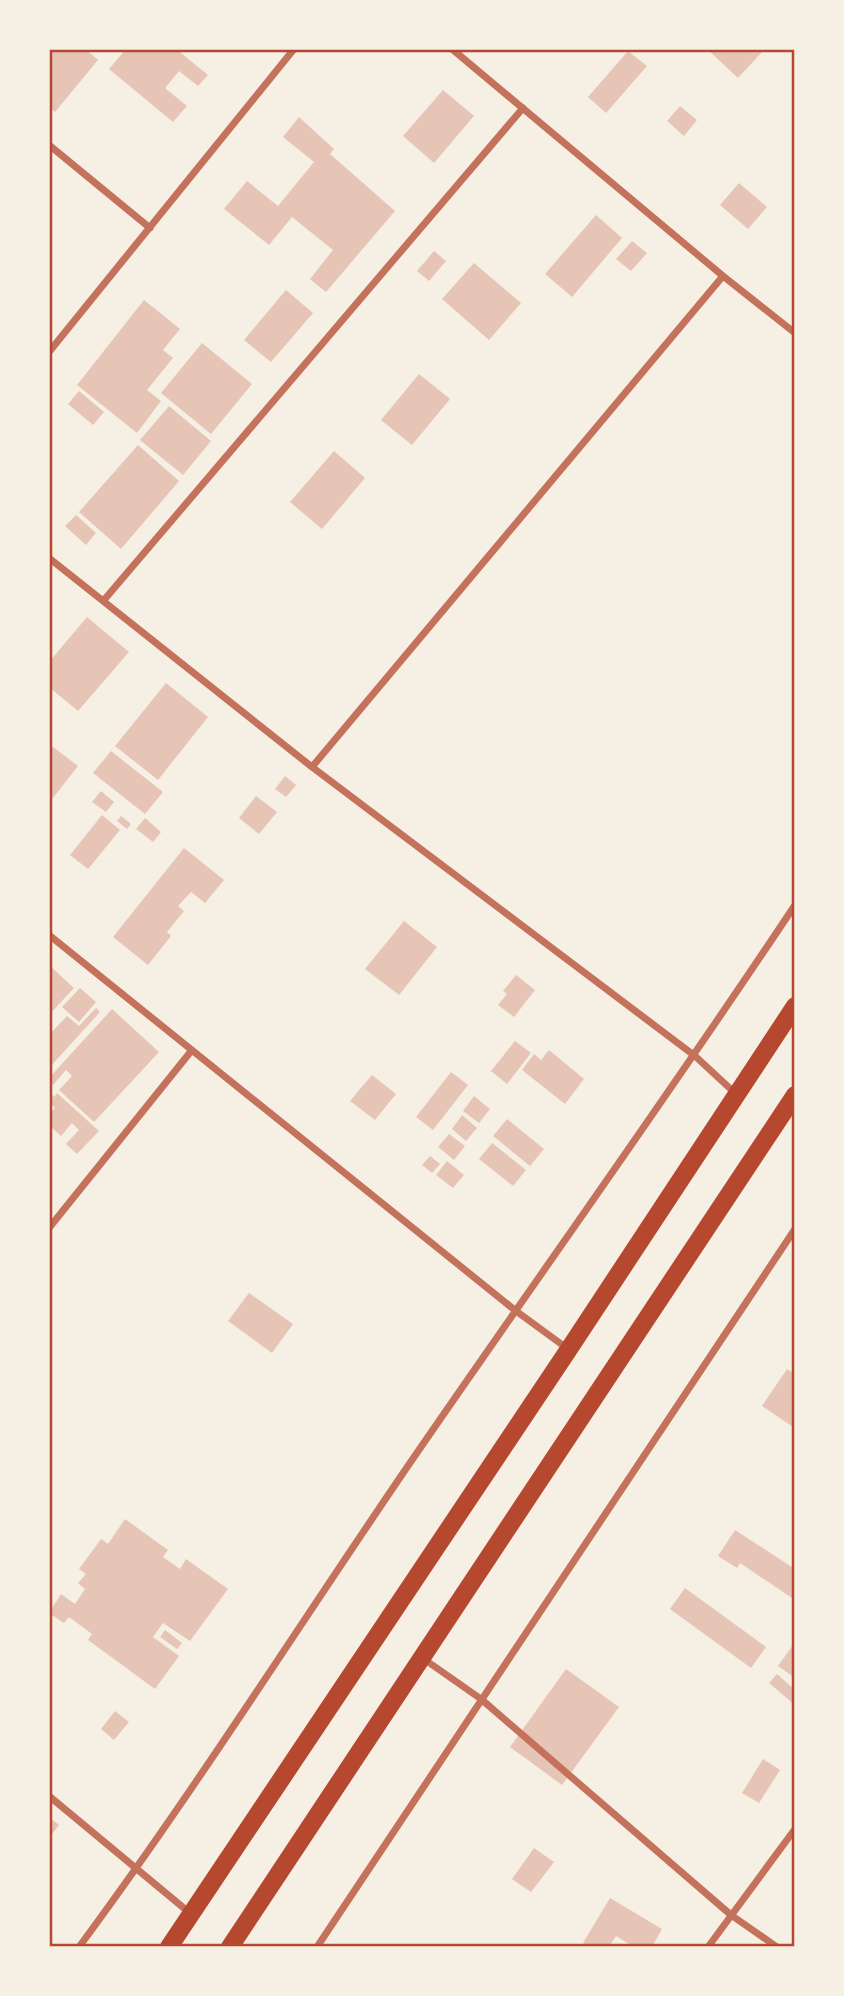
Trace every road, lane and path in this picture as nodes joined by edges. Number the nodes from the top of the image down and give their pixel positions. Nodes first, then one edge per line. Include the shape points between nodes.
1 (294, 49) edge
2 (452, 49) edge
3 (523, 108) junction
4 (49, 145) edge
5 (150, 228) junction
6 (723, 276) junction
7 (795, 333) edge
8 (49, 352) edge
9 (49, 558) edge
10 (104, 600) junction
11 (312, 766) junction
12 (795, 905) edge
13 (49, 935) edge
14 (795, 1006) edge
15 (192, 1050) junction
16 (695, 1056) junction
17 (736, 1095) junction
18 (795, 1095) edge
19 (49, 1228) edge
20 (795, 1229) edge
21 (516, 1311) junction
22 (569, 1349) junction
23 (421, 1657) junction
24 (481, 1699) junction
25 (49, 1796) edge
26 (795, 1829) edge
27 (136, 1870) junction
28 (191, 1914) junction
29 (731, 1915) junction
30 (79, 1947) edge
31 (169, 1947) edge
32 (230, 1947) edge
33 (317, 1947) edge
34 (708, 1947) edge
35 (777, 1947) edge

1 - 5 street
2 - 3 street
3 - 6 street
3 - 10 street
4 - 5 street
5 - 8 street
6 - 7 street
6 - 11 street
9 - 10 street
10 - 11 street
11 - 16 street
12 - 16 street
13 - 15 street
14 - 17 main road
15 - 19 street
15 - 21 street
16 - 17 street
16 - 21 street
17 - 22 main road
18 - 23 main road
20 - 24 street
21 - 22 street
21 - 27 street
22 - 28 main road
23 - 24 street
23 - 32 main road
24 - 29 street
24 - 33 street
25 - 27 street
26 - 29 street
27 - 28 street
27 - 30 street
28 - 31 main road
29 - 34 street
29 - 35 street

